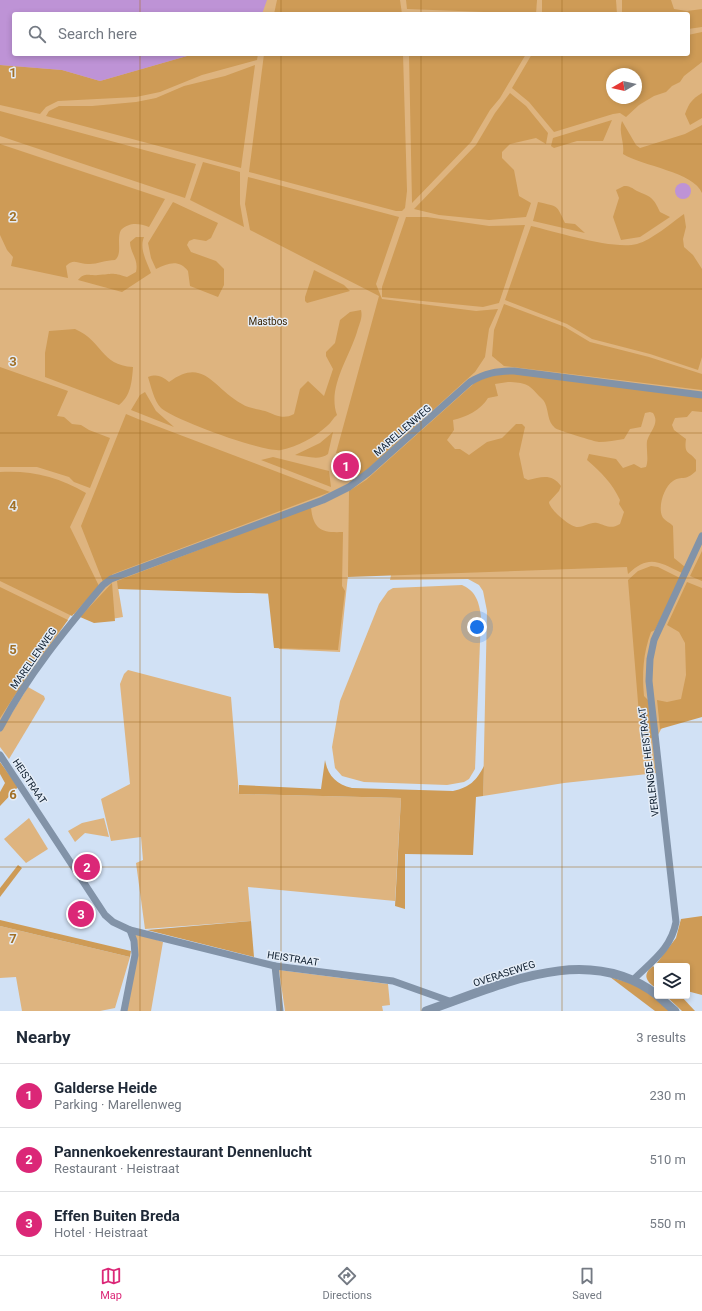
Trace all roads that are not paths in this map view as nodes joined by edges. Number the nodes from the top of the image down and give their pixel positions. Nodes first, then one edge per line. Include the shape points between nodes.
1 (702, 395) edge
2 (702, 536) edge
3 (0, 728) edge
4 (0, 755) edge
5 (130, 930) junction
6 (275, 966) junction
7 (633, 980) junction
8 (654, 993) edge
9 (661, 999) edge
10 (452, 1002) junction
11 (124, 1011) edge
12 (280, 1011) edge
13 (426, 1011) edge
14 (675, 1011) edge

1 - 3 street, MARELLENWEG via 514,371 498,371 483,375 470,382 349,487 323,500 111,579 102,585 50,650 9,710
2 - 7 street, VERLENGDE HEISTRAAT via 654,640 650,659 649,681 676,922 668,946
4 - 5 street, HEISTRAAT via 105,915
5 - 6 street, HEISTRAAT
5 - 11 street via 135,955
6 - 10 street, HEISTRAAT via 393,981
6 - 12 street
7 - 8 street, OVERASEWEG
7 - 10 street, OVERASEWEG via 606,972 557,970 528,976
9 - 14 street, OVERASEWEG
10 - 13 street, OVERASEWEG

